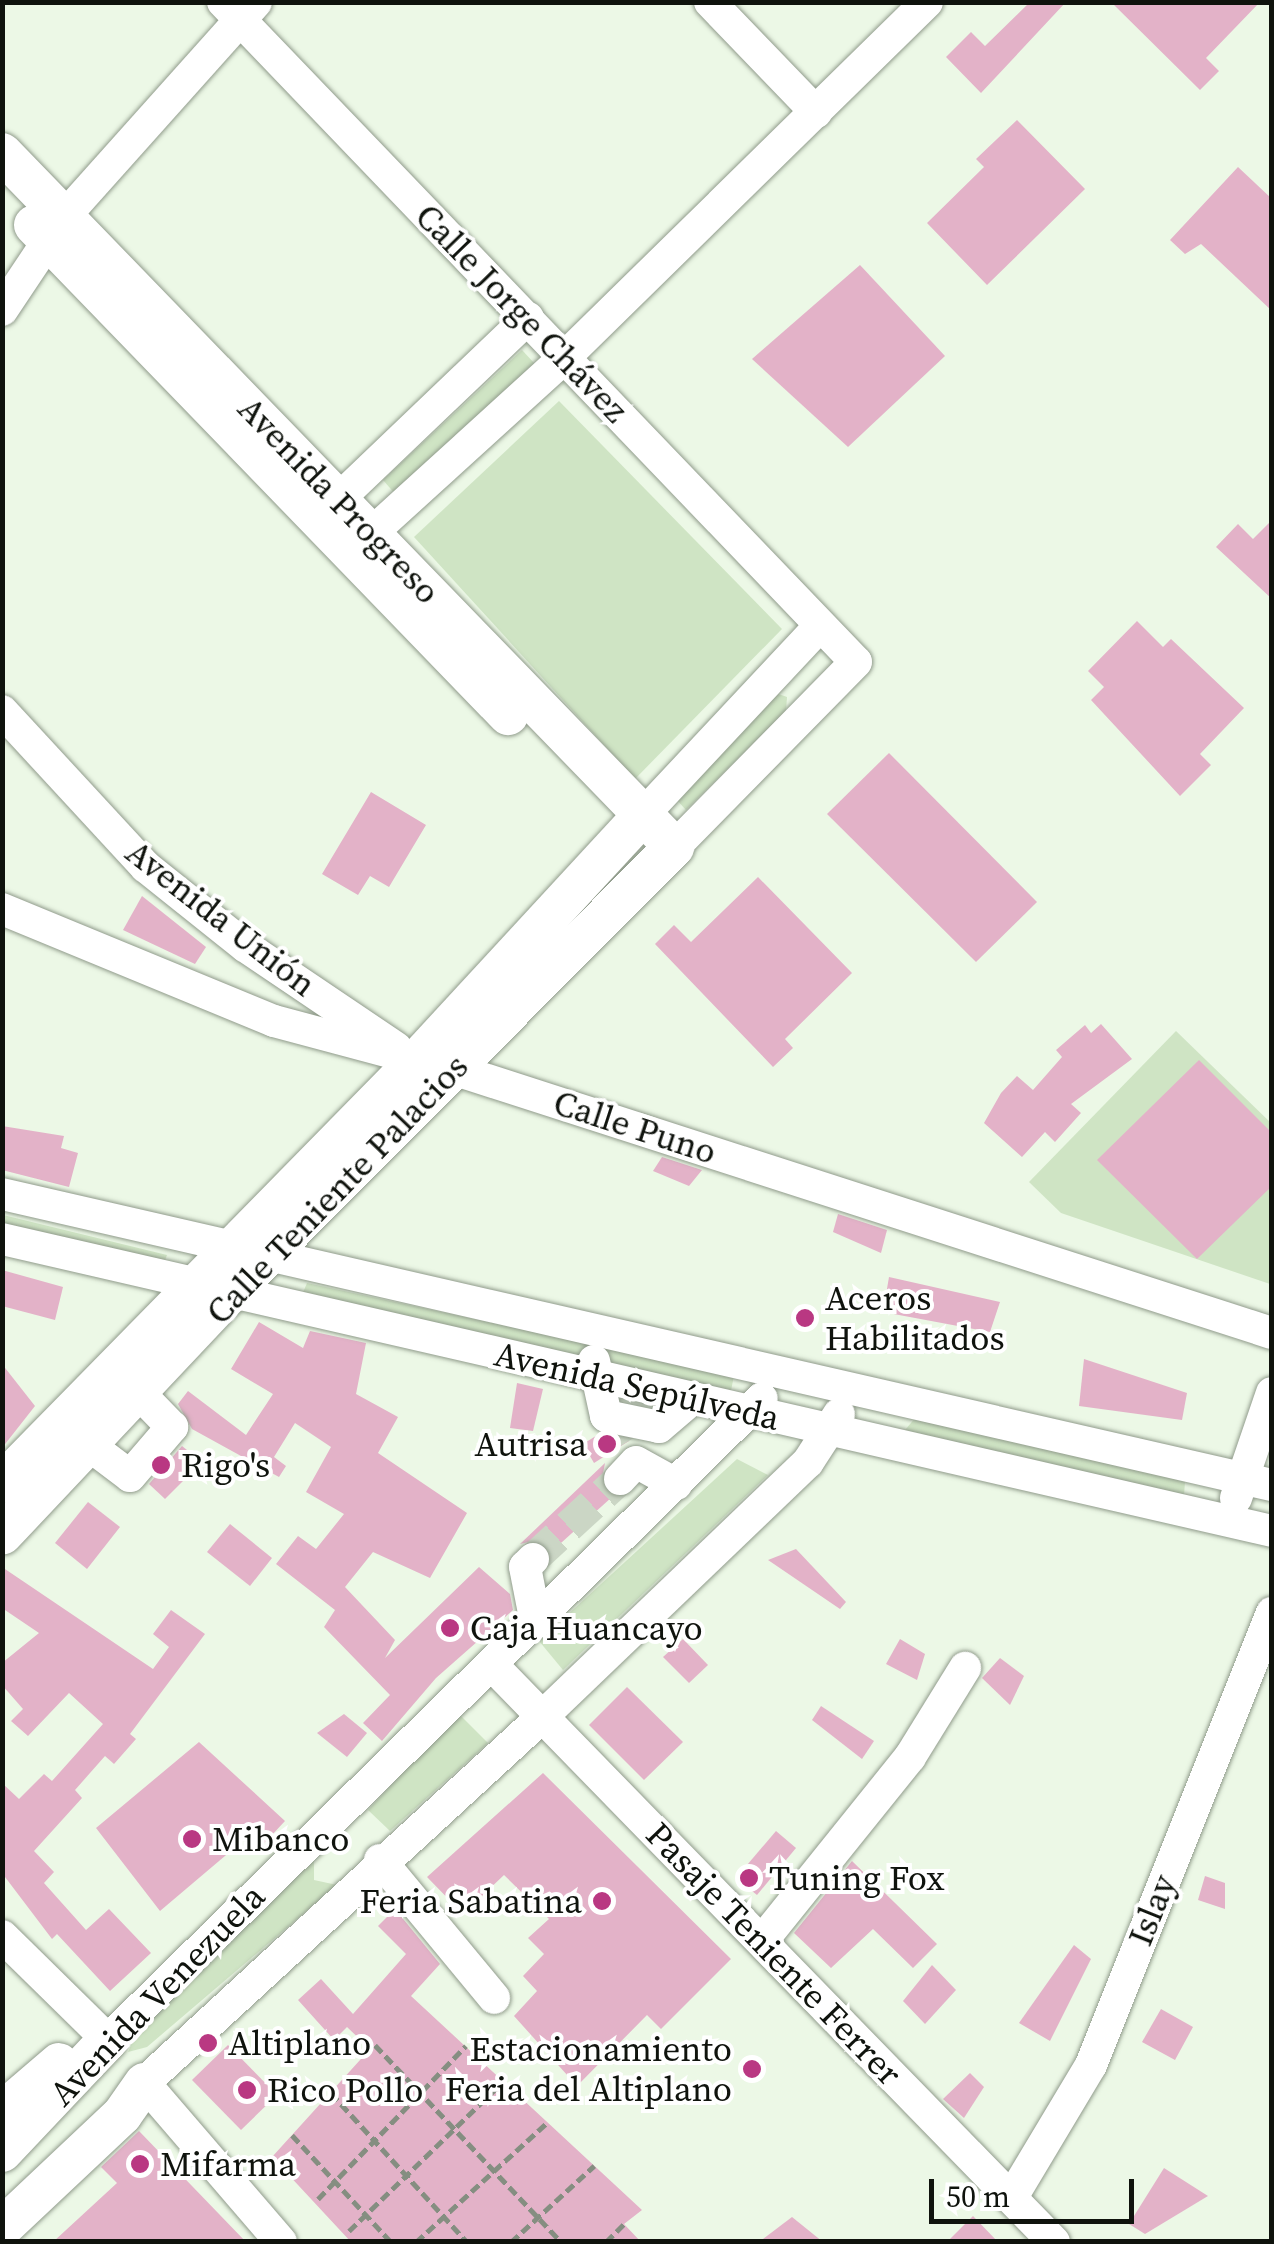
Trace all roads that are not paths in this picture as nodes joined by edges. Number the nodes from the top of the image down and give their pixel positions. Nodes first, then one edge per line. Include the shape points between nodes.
1 (710, 2) edge
2 (925, 3) edge
3 (239, 8) edge
4 (816, 112) junction
5 (2, 154) edge
6 (2, 194) edge
7 (57, 229) junction
8 (2, 310) edge
9 (528, 318) junction
10 (565, 357) junction
11 (327, 510) junction
12 (360, 543) junction
13 (820, 626) junction
14 (2, 711) edge
15 (634, 826) junction
16 (664, 856) junction
17 (2, 909) edge
18 (434, 1065) junction
19 (2, 1194) edge
20 (2, 1239) edge
21 (246, 1254) junction
22 (212, 1289) junction
23 (600, 1332) junction
24 (1272, 1333) edge
25 (780, 1374) junction
26 (591, 1375) junction
27 (852, 1391) junction
28 (1272, 1393) edge
29 (693, 1398) junction
30 (752, 1412) junction
31 (830, 1432) junction
32 (620, 1445) junction
33 (1257, 1482) edge
34 (2, 1483) edge
35 (676, 1484) junction
36 (1228, 1522) junction
37 (1272, 1531) edge
38 (2, 1535) edge
39 (533, 1560) dead end
40 (1272, 1612) edge
41 (536, 1622) junction
42 (493, 1666) junction
43 (965, 1668) dead end
44 (542, 1718) junction
45 (380, 1860) junction
46 (2, 1936) edge
47 (762, 1942) junction
48 (494, 1998) dead end
49 (108, 2040) junction
50 (144, 2084) junction
51 (2, 2112) edge
52 (2, 2152) edge
53 (2, 2194) edge
54 (1012, 2197) junction
55 (2, 2228) edge
56 (280, 2242) edge
57 (1054, 2242) edge

1 - 4 street
2 - 4 street
3 - 7 street
3 - 9 street, Calle Jorge Chávez
4 - 10 street
5 - 7 main road, Avenida Progreso
6 - 7 main road, Avenida Progreso
7 - 8 street
7 - 11 main road, Avenida Progreso
9 - 10 street, Calle Jorge Chávez
9 - 11 street
10 - 12 street
10 - 13 street, Calle Jorge Chávez
11 - 12 main road, Avenida Progreso
12 - 15 main road, Avenida Progreso
13 - 15 street
13 - 16 street, Calle Jorge Chávez via 856,662
14 - 18 street, Avenida Unión via 146,867 245,946
15 - 16 main road, Avenida Progreso
15 - 18 main road, Calle Teniente Palacios
16 - 18 main road, Calle Teniente Palacios
17 - 18 street, Calle Puno via 274,1021
18 - 21 main road, Calle Teniente Palacios
18 - 24 street, Calle Puno
19 - 21 street, Avenida Sepúlveda
20 - 22 street, Avenida Sepúlveda
21 - 22 main road, Calle Teniente Palacios
21 - 23 street, Avenida Sepúlveda
22 - 26 street, Avenida Sepúlveda
22 - 34 main road, Calle Teniente Palacios
22 - 38 main road, Calle Teniente Palacios via 139,1394
23 - 25 street, Avenida Sepúlveda
23 - 26 street
25 - 27 street, Avenida Sepúlveda
25 - 30 street, Avenida Venezuela
26 - 29 street, Avenida Sepúlveda
26 - 32 street
27 - 31 street, Avenida Venezuela
27 - 33 street, Avenida Sepúlveda
28 - 33 street
29 - 30 street, Avenida Sepúlveda
29 - 32 street via 659,1427
30 - 31 street, Avenida Sepúlveda
30 - 35 street, Avenida Venezuela
31 - 36 street, Avenida Sepúlveda
31 - 44 street, Avenida Venezuela
32 - 35 street
33 - 36 street
35 - 41 street, Avenida Venezuela
36 - 37 street, Avenida Sepúlveda
39 - 41 street via 525,1567
40 - 54 street, Islay via 1090,2064
41 - 42 street, Avenida Venezuela
42 - 44 street, Pasaje Teniente Ferrer
42 - 49 street, Avenida Venezuela
43 - 47 street via 910,1757
44 - 45 street, Avenida Venezuela
44 - 47 street, Pasaje Teniente Ferrer
45 - 48 street
45 - 50 street, Avenida Venezuela
46 - 49 street
47 - 54 street, Pasaje Teniente Ferrer
49 - 51 main road via 61,2062
49 - 52 main road, Avenida Venezuela
50 - 53 main road, Avenida Venezuela via 104,2102
50 - 55 main road via 122,2114
50 - 56 street
54 - 57 street, Pasaje Teniente Ferrer

